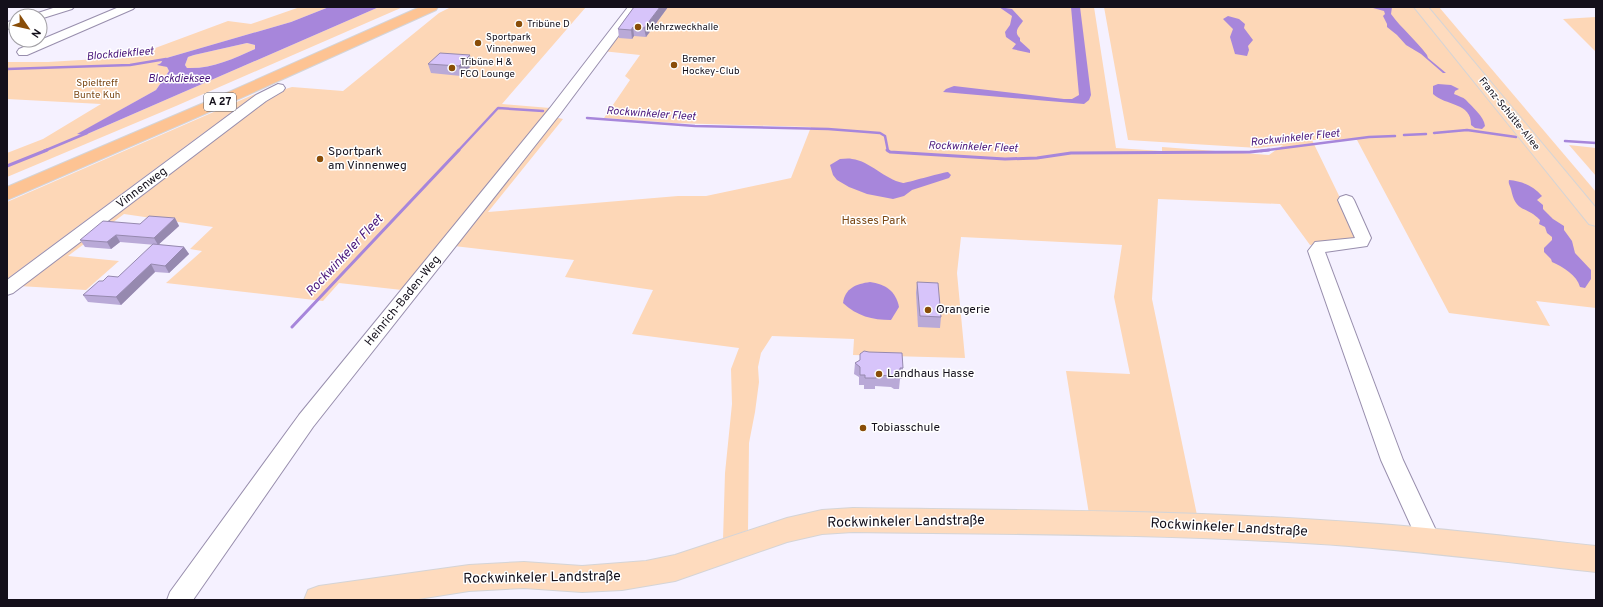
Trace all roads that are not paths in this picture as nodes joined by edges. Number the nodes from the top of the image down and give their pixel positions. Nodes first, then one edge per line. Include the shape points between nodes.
1 (68, 7) edge
2 (129, 7) edge
3 (414, 7) edge
4 (431, 7) edge
5 (634, 7) edge
6 (1421, 7) edge
7 (94, 10) dead end
8 (48, 13) edge
9 (106, 16) junction
10 (23, 52) dead end
11 (278, 88) dead end
12 (7, 184) edge
13 (7, 194) edge
14 (1346, 200) dead end
15 (1596, 220) edge
16 (7, 289) edge
17 (1429, 541) junction
18 (1596, 560) edge
19 (179, 600) edge
20 (319, 600) edge

1 - 8 street
2 - 9 street
3 - 12 highway, A 27
4 - 13 highway, A 27
5 - 19 street, Heinrich-Baden-Weg via 551,117 306,421
6 - 15 main road, Franz-Schütte-Allee
7 - 9 street
9 - 10 street
11 - 16 street, Vinnenweg via 261,98
14 - 17 street via 1363,238 1361,242 1321,246 1316,251 1392,460
17 - 18 main road, Rockwinkeler Landstraße
17 - 20 main road, Rockwinkeler Landstraße via 1322,532 1183,525 853,520 822,522 787,530 674,568 646,574 582,579 524,575 469,578

